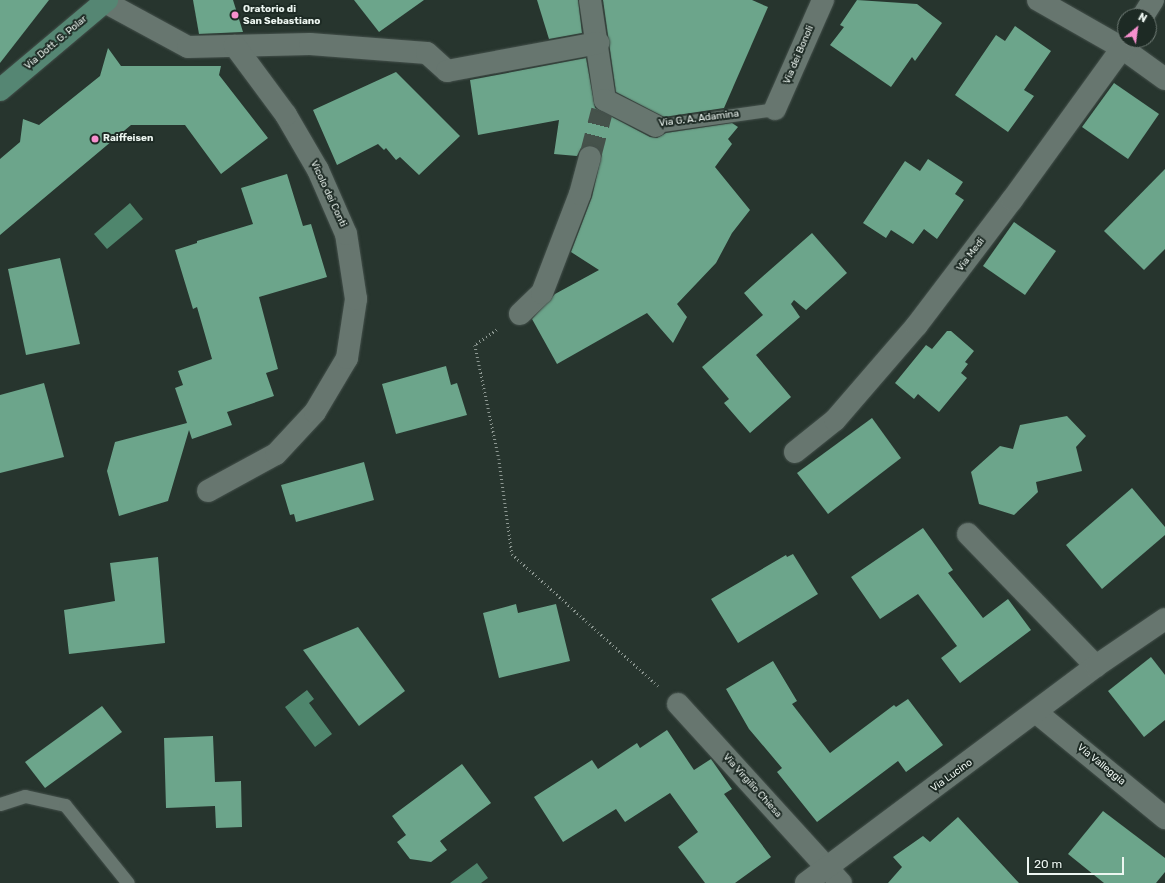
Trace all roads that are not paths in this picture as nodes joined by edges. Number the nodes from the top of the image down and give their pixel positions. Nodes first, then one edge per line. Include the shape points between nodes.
1 (590, 0) edge
2 (823, 0) edge
3 (1038, 0) edge
4 (106, 1) edge
5 (1117, 40) edge
6 (598, 43) junction
7 (235, 46) junction
8 (1122, 48) edge
9 (1130, 48) edge
10 (1165, 79) edge
11 (1, 86) edge
12 (775, 109) joint
13 (656, 126) joint
14 (590, 157) tunnel mouth
15 (520, 314) road end
16 (795, 452) dead end
17 (208, 491) dead end
18 (968, 534) dead end
19 (1165, 619) edge
20 (1096, 666) junction
21 (678, 704) road end
22 (1036, 713) junction
23 (0, 804) edge
24 (1165, 818) edge
25 (826, 868) junction
26 (128, 883) edge
27 (806, 883) edge
28 (841, 883) edge

1 - 6 street, Via G. A. Adamina
2 - 12 street, Via dei Bonoli
3 - 5 street
4 - 7 street via 188,47
4 - 11 street, Via Dott. G. Polar
6 - 7 street via 447,71 428,53 310,44
6 - 13 street, Via G. A. Adamina via 604,106
7 - 17 street, Vicolo dei Conti via 286,115 318,170 346,234 356,299 347,358 315,412 276,454
8 - 16 street, Via Medi via 917,325 835,420
9 - 10 street
12 - 13 lane, Via G. A. Adamina
14 - 15 street via 580,194 542,293
18 - 20 street
19 - 20 street, Via Lucino
20 - 22 street, Via Lucino
21 - 25 street, Via Virgilio Chiesa
22 - 24 street, Via Valleggia
22 - 25 street, Via Lucino
23 - 26 lane via 25,796 65,805
25 - 27 street, Via Lucino
25 - 28 street, Via Virgilio Chiesa

